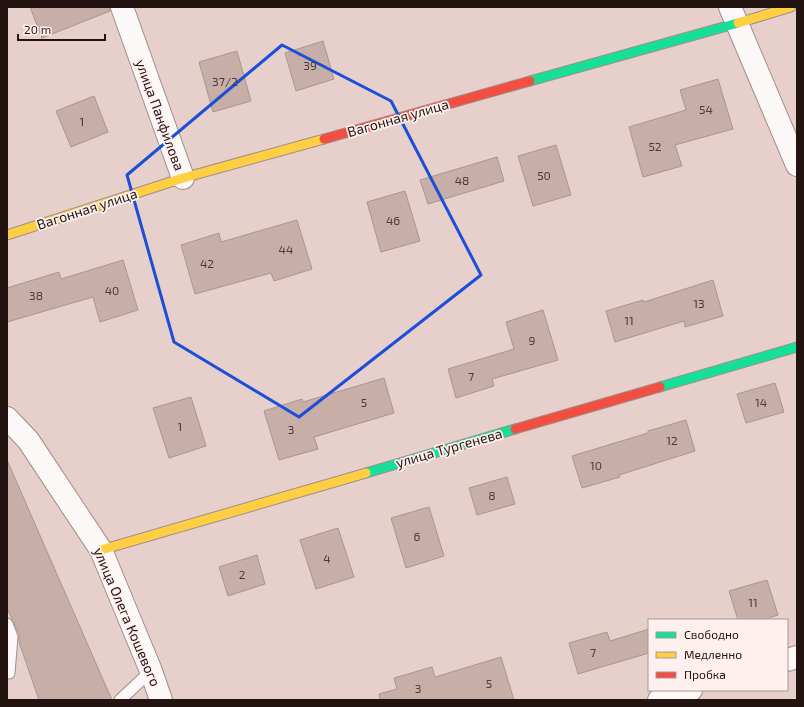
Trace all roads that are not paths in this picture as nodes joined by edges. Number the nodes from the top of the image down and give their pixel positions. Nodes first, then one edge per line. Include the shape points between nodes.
1 (122, 7) edge
2 (791, 7) edge
3 (733, 15) edge
4 (797, 165) edge
5 (183, 178) junction
6 (7, 235) edge
7 (797, 347) edge
8 (7, 418) edge
9 (101, 550) junction
10 (7, 624) edge
11 (151, 671) junction
12 (9, 674) dead end
13 (688, 691) edge
14 (120, 700) edge
15 (161, 700) edge
16 (659, 700) edge

1 - 5 street, улица Панфилова
2 - 3 street, Вагонная улица
3 - 4 street
3 - 5 street, Вагонная улица
5 - 6 street, Вагонная улица
7 - 9 street, улица Тургенева
8 - 9 street, улица Олега Кошевого via 28,440
9 - 11 street, улица Олега Кошевого
10 - 12 lane via 12,637
11 - 14 lane
11 - 15 street, улица Олега Кошевого
13 - 16 street

